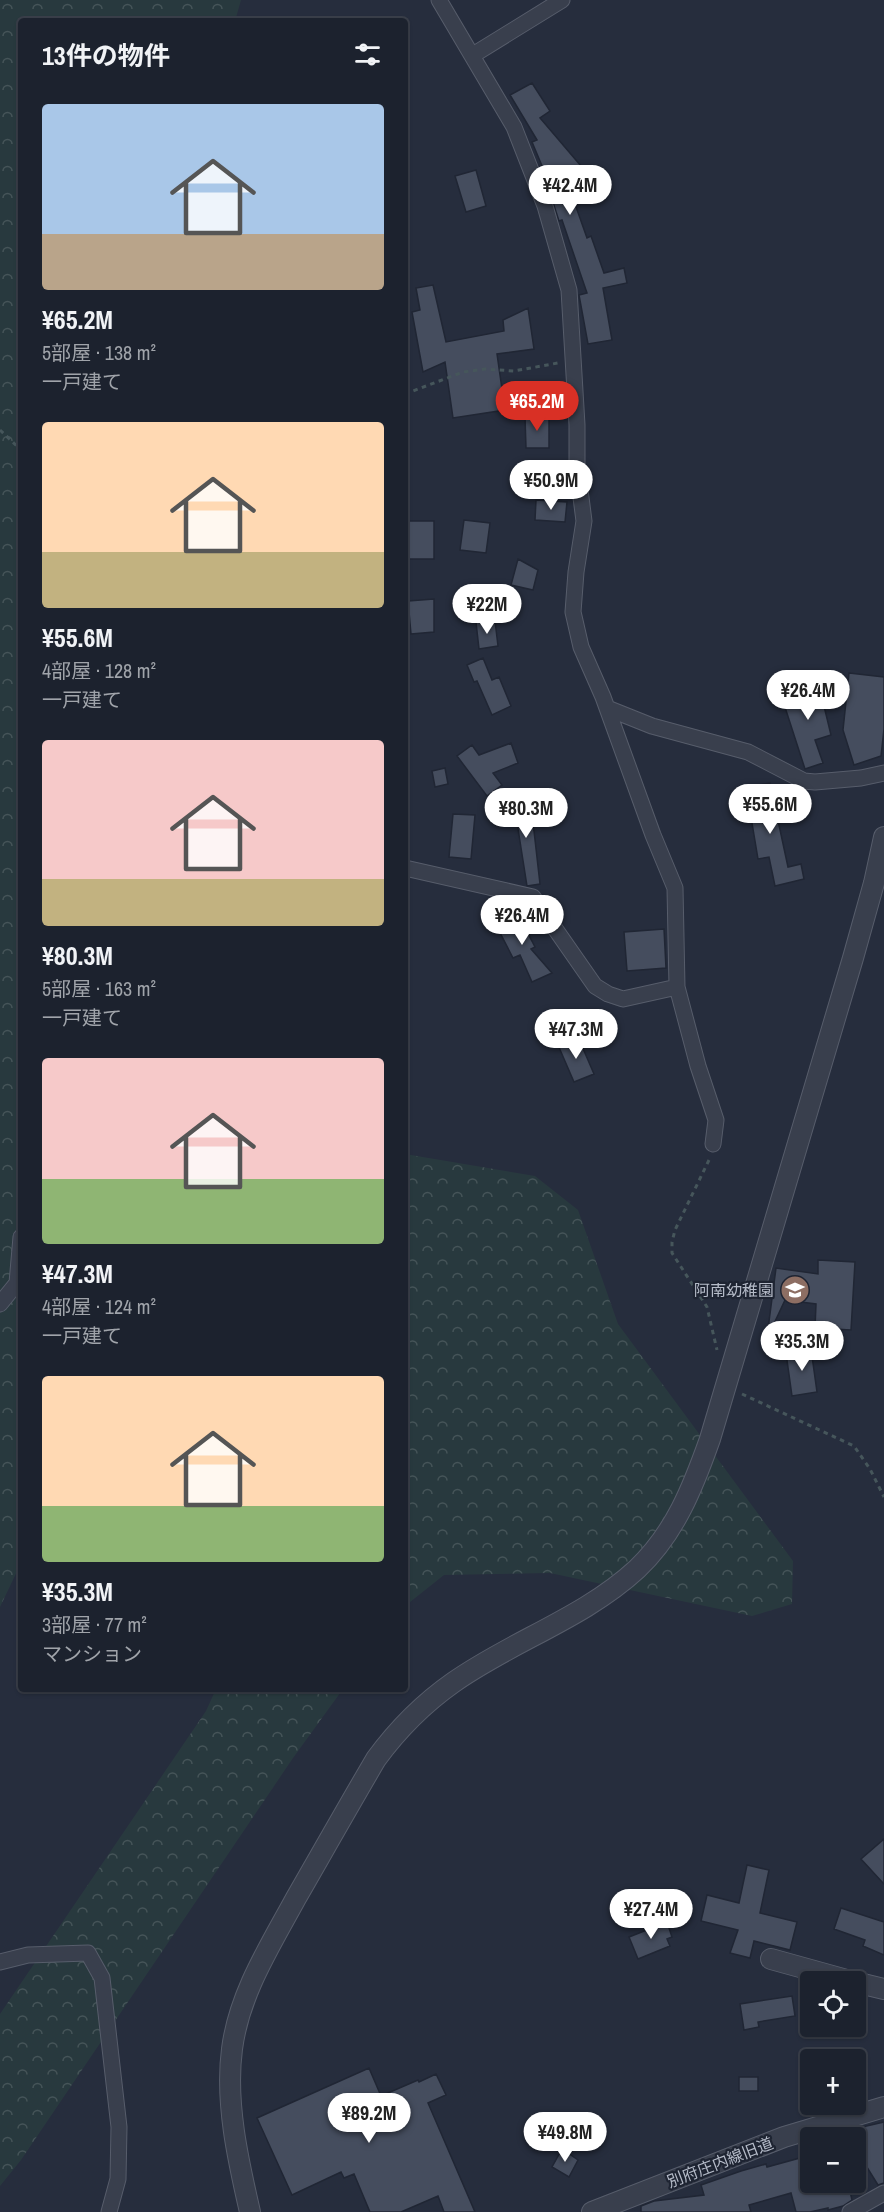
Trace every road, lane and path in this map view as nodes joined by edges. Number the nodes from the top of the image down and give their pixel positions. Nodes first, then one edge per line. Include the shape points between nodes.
1 (439, 0) edge
2 (562, 0) edge
3 (473, 55) junction
4 (574, 360) junction
5 (408, 393) edge
6 (0, 430) edge
7 (18, 447) edge
8 (607, 708) junction
9 (884, 773) edge
10 (884, 837) edge
11 (408, 869) edge
12 (677, 987) junction
13 (713, 1144) dead end
14 (18, 1272) edge
15 (0, 1304) edge
16 (771, 1959) dead end
17 (0, 1962) edge
18 (814, 1971) edge
19 (866, 1985) edge
20 (884, 1989) edge
21 (884, 2107) edge
22 (884, 2193) edge
23 (109, 2212) edge
24 (250, 2212) edge
25 (592, 2212) edge
26 (850, 2212) edge

1 - 3 street
2 - 3 street
3 - 4 street via 514,127 545,206 569,290
4 - 5 path via 514,371 463,372
4 - 8 street via 577,466 584,521 573,612 580,647
6 - 7 path
8 - 9 street via 652,726 748,752 804,781
8 - 12 street via 675,888
10 - 24 street via 846,981 710,1439 689,1496 669,1530 637,1569 591,1603 454,1682 416,1713 372,1766 270,1945 240,2011 232,2050 231,2100
11 - 12 street via 533,897 595,986 608,994 623,999
12 - 13 street via 716,1120
14 - 15 street via 17,1283
16 - 18 street
17 - 23 street via 28,1955 88,1953 102,1978 119,2127 118,2179
19 - 20 street
21 - 25 street, 別府庄内線旧道 via 784,2138
22 - 26 street

